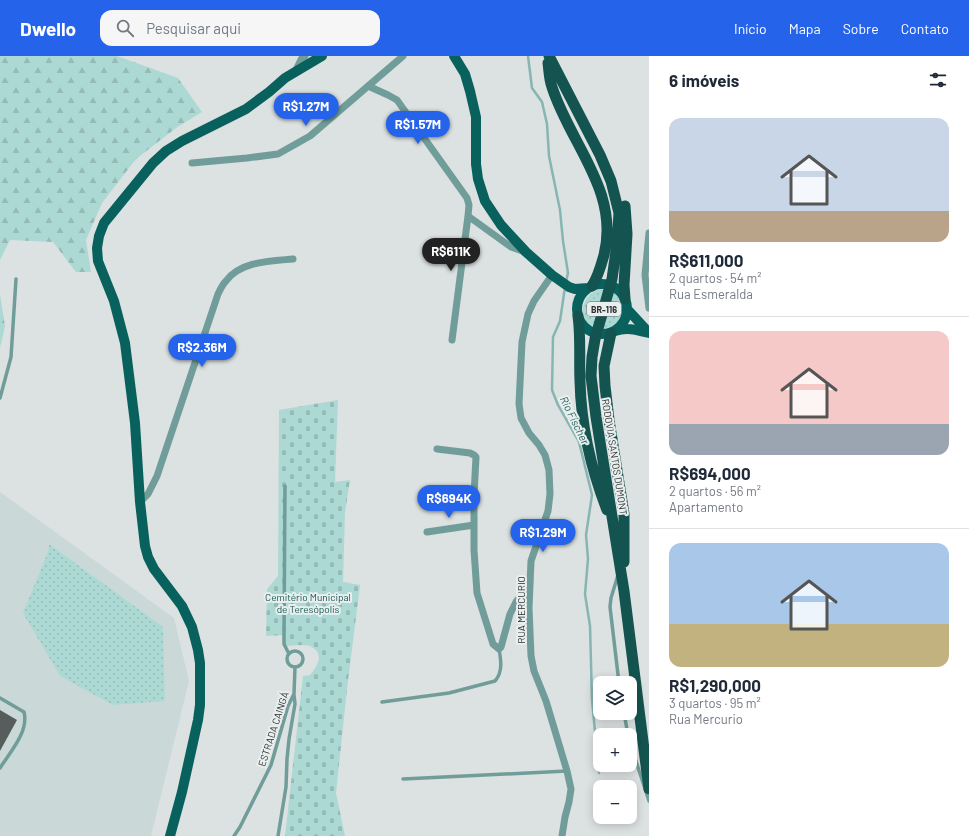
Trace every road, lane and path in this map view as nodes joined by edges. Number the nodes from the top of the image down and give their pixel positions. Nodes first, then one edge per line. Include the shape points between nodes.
1 (304, 56) edge
2 (322, 56) edge
3 (403, 56) edge
4 (454, 56) edge
5 (548, 56) edge
6 (554, 56) edge
7 (297, 70) junction
8 (368, 86) junction
9 (192, 163) dead end
10 (468, 216) junction
11 (649, 233) edge
12 (526, 252) junction
13 (293, 259) dead end
14 (555, 277) junction
15 (16, 279) dead end
16 (568, 287) junction
17 (590, 287) junction
18 (627, 304) junction
19 (649, 308) edge
20 (578, 312) junction
21 (613, 332) junction
22 (649, 333) edge
23 (452, 340) dead end
24 (0, 398) edge
25 (437, 449) dead end
26 (285, 486) dead end
27 (140, 502) junction
28 (474, 525) junction
29 (614, 529) junction
30 (427, 532) dead end
31 (620, 568) junction
32 (530, 584) junction
33 (624, 591) junction
34 (499, 649) junction
35 (289, 654) junction
36 (295, 667) junction
37 (618, 676) edge
38 (294, 694) junction
39 (0, 698) edge
40 (382, 702) dead end
41 (637, 764) edge
42 (0, 768) edge
43 (567, 771) junction
44 (403, 779) dead end
45 (649, 789) edge
46 (649, 801) edge
47 (170, 836) edge
48 (234, 836) edge
49 (278, 836) edge
50 (562, 836) edge

1 - 7 street
2 - 7 main road
3 - 8 street
4 - 12 main road via 465,74 476,117 477,170 485,201
5 - 17 highway via 552,86 595,177 605,206 608,231 606,249 599,272
5 - 29 highway, RODOVIA SANTOS DUMONT / BR-116 via 600,155 611,181 619,212 612,279 595,339 591,376
6 - 18 highway via 602,145 620,186 627,234 624,284
7 - 27 main road via 246,109 166,151 153,163 104,223 99,236 98,261 114,300 125,343 135,424
8 - 9 street via 310,136 278,154
8 - 10 street via 397,100 403,107 467,198
10 - 12 street via 511,247
10 - 23 street
11 - 19 street via 645,275
12 - 14 main road
13 - 27 street via 257,262 226,280 218,294 157,476 148,494
14 - 16 main road
14 - 32 street, RUA MERCURIO via 534,301 528,314 522,342 519,404 521,418 545,455 549,470 550,494 548,511 531,562
15 - 24 lane via 11,357
16 - 17 main road
16 - 20 main road
17 - 18 main road via 602,284 616,288
17 - 20 main road via 578,300
18 - 21 main road via 625,320 620,328
18 - 22 main road
20 - 21 main road via 584,325 591,332
20 - 29 highway via 582,414 596,480
21 - 22 main road via 636,329
21 - 33 highway via 604,366 609,420 624,514
25 - 28 street via 470,453 476,457
26 - 35 lane via 284,644
27 - 47 main road via 143,539 148,557 187,616 195,637 200,664 198,720
28 - 30 street
28 - 34 street via 477,593 493,644
29 - 31 highway, RODOVIA SANTOS DUMONT / BR-116
31 - 33 highway, RODOVIA SANTOS DUMONT / BR-116
31 - 37 lane via 610,607
32 - 34 street via 510,614 503,644
32 - 43 street, RUA MERCURIO via 531,656
33 - 45 highway, RODOVIA SANTOS DUMONT / BR-116
34 - 40 lane via 501,666 495,681 449,693
35 - 36 lane via 288,663
35 - 36 lane via 297,652 303,658 302,663
36 - 38 lane, ESTRADA CAINGÁ
38 - 48 lane, ESTRADA CAINGÁ via 288,706 271,765
38 - 49 lane via 286,787
39 - 42 lane via 24,712 25,718 21,735
41 - 46 lane
43 - 44 lane
43 - 50 street, RUA MERCURIO via 571,789 570,802

